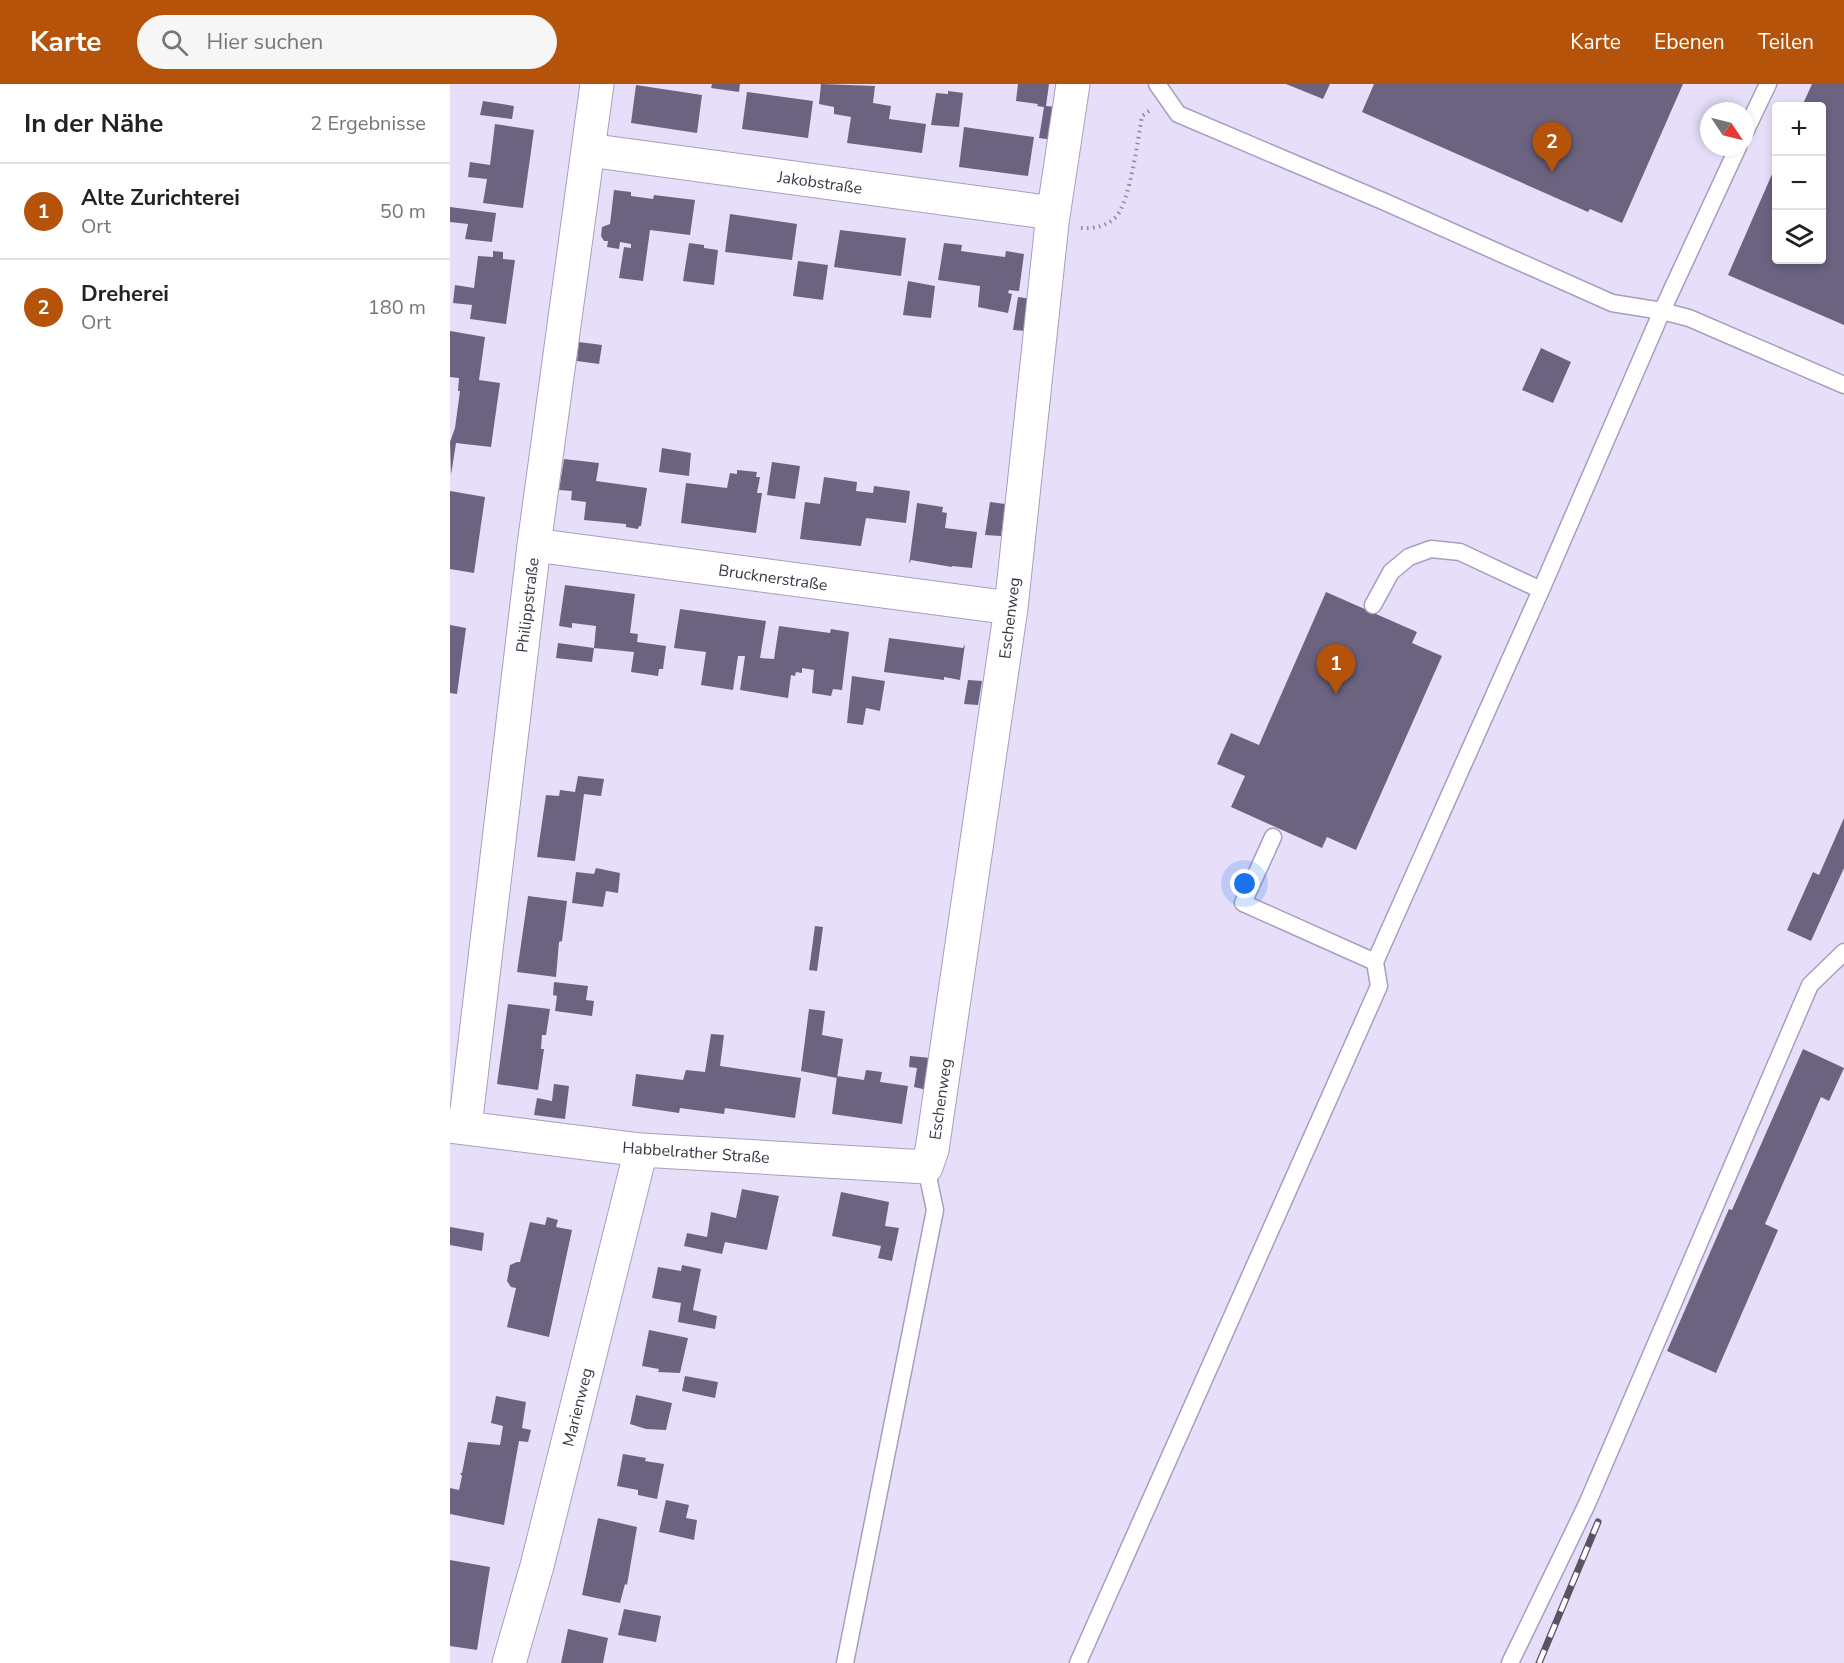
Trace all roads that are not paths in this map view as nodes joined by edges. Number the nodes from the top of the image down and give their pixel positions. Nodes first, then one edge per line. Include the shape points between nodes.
1 (597, 84) edge
2 (1072, 84) edge
3 (1768, 84) edge
4 (1162, 91) edge
5 (1754, 113) edge
6 (588, 150) junction
7 (1734, 156) edge
8 (1052, 218) junction
9 (1662, 311) junction
10 (1844, 385) edge
11 (534, 545) junction
12 (1541, 590) junction
13 (1373, 605) dead end
14 (1011, 608) junction
15 (1273, 837) dead end
16 (1844, 952) edge
17 (1375, 962) junction
18 (457, 1126) edge
19 (641, 1150) junction
20 (929, 1159) junction
21 (509, 1663) edge
22 (845, 1663) edge
23 (1078, 1663) edge
24 (1510, 1663) edge

1 - 6 street, Philippstraße
2 - 8 street, Eschenweg
3 - 5 lane
4 - 9 lane via 1178,114 1612,303
6 - 8 street, Jakobstraße
6 - 11 street, Philippstraße
7 - 9 lane
8 - 14 street, Eschenweg
9 - 10 lane via 1689,318
9 - 12 lane
11 - 14 street, Brucknerstraße
11 - 18 street, Philippstraße
12 - 13 lane via 1460,552 1431,549 1409,557 1391,572
12 - 17 lane
14 - 20 street, Eschenweg
15 - 17 lane via 1243,903
16 - 24 lane via 1810,985 1587,1504
17 - 23 lane via 1379,986
18 - 19 street, Habbelrather Straße
19 - 20 street, Habbelrather Straße
19 - 21 street, Marienweg
20 - 22 lane via 935,1210

